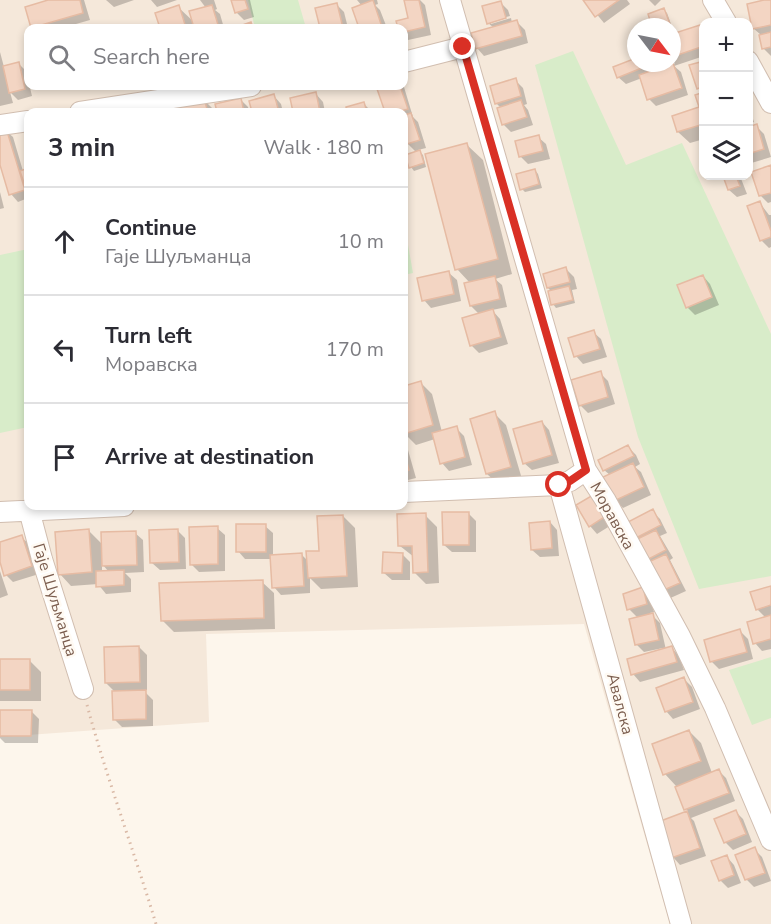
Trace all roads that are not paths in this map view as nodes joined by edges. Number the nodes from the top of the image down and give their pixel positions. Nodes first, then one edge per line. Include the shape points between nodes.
1 (450, 0) edge
2 (713, 0) edge
3 (724, 18) edge
4 (463, 47) junction
5 (408, 61) edge
6 (753, 70) edge
7 (226, 90) edge
8 (771, 102) edge
9 (106, 108) edge
10 (24, 122) edge
11 (0, 125) edge
12 (586, 470) junction
13 (559, 485) junction
14 (408, 492) edge
15 (29, 510) joint
16 (0, 512) edge
17 (83, 689) road end
18 (771, 840) edge
19 (681, 924) edge

1 - 4 street, Моравска
2 - 3 street
4 - 5 street
4 - 12 street, Моравска
6 - 8 street
7 - 9 street
10 - 11 street
12 - 13 street
12 - 18 street, Моравска via 680,636
13 - 14 street
13 - 19 street, Авалска
15 - 16 street
15 - 17 street, Гаје Шуљманца

